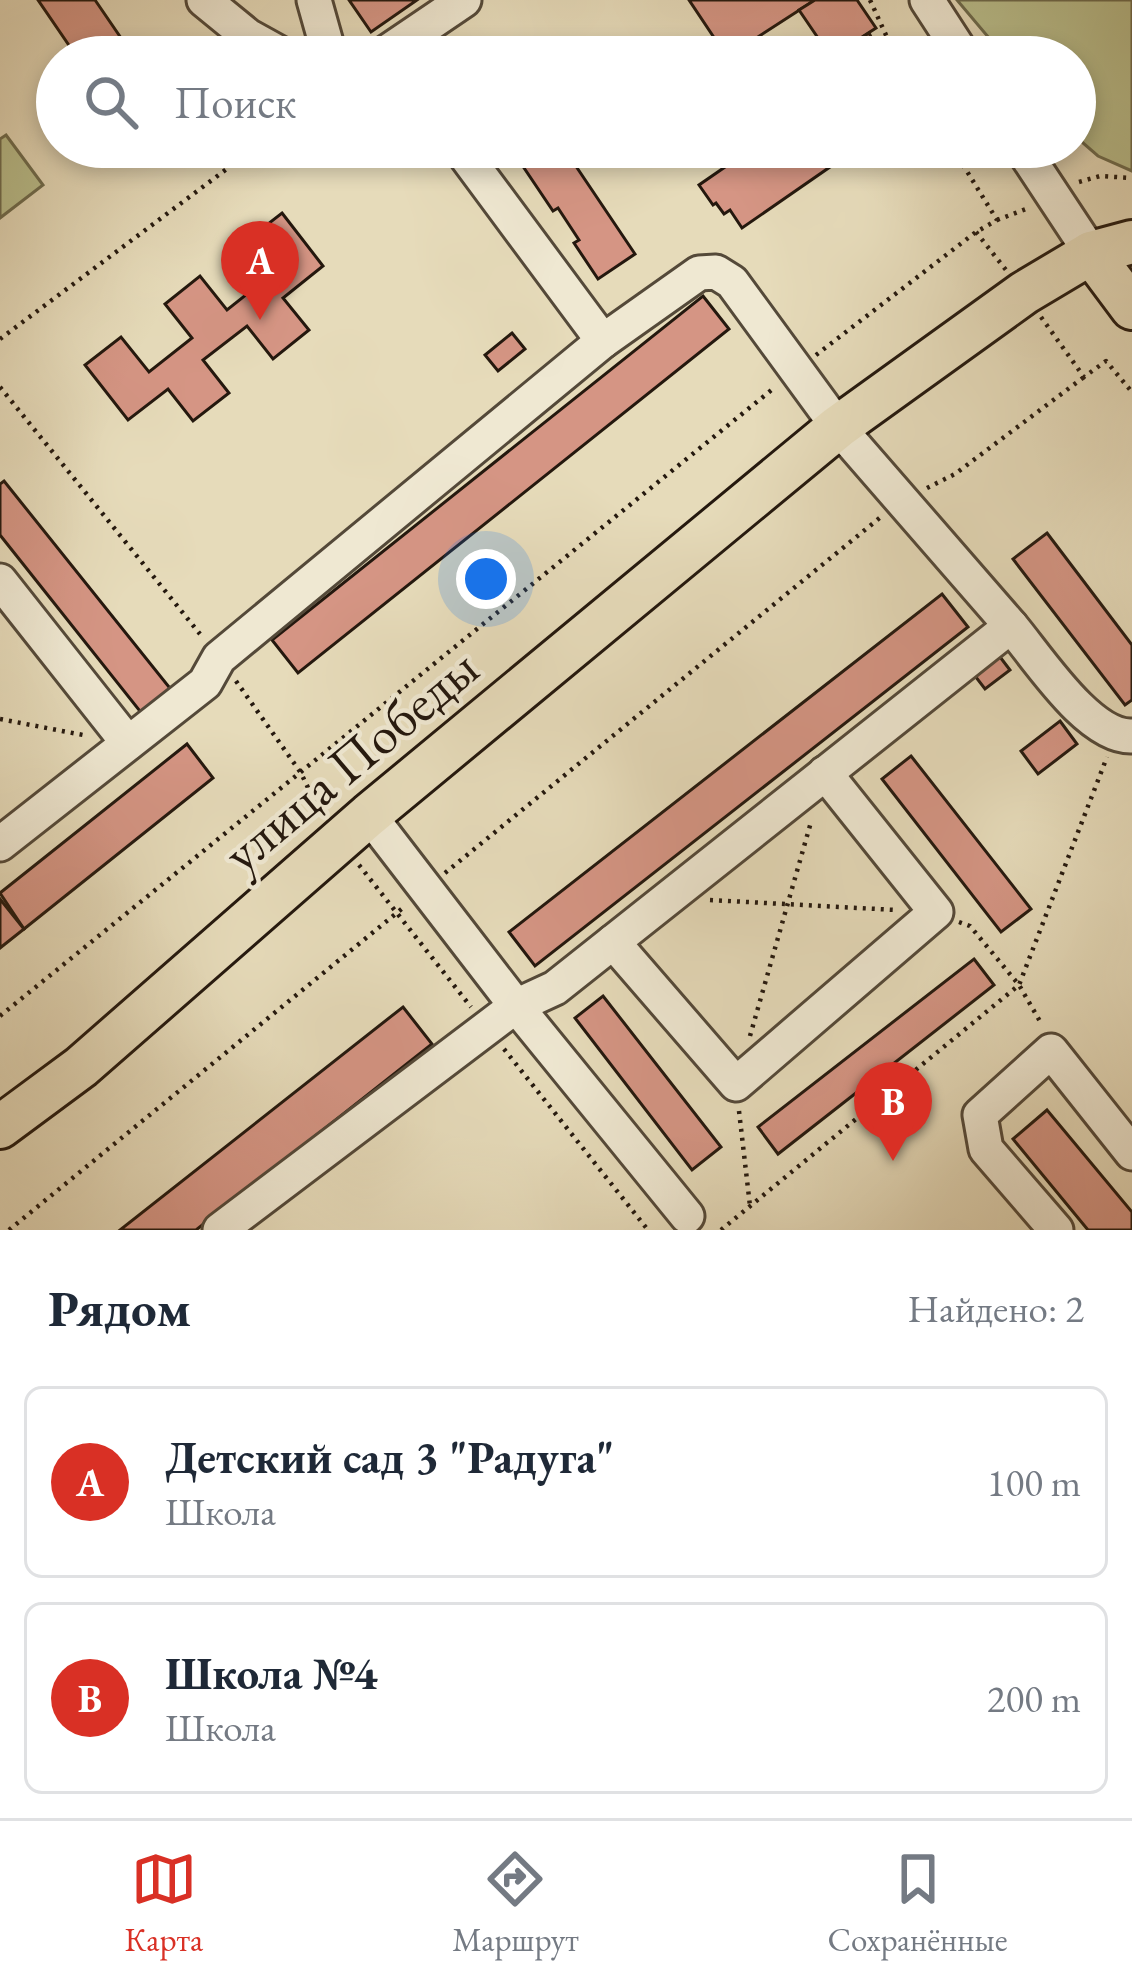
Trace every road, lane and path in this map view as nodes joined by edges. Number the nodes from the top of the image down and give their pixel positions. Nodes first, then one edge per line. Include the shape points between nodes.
1 (204, 0) edge
2 (314, 0) edge
3 (464, 0) edge
4 (870, 0) edge
5 (927, 0) edge
6 (248, 36) edge
7 (324, 36) edge
8 (411, 36) edge
9 (886, 36) edge
10 (950, 36) edge
11 (228, 168) edge
12 (475, 168) edge
13 (965, 168) edge
14 (1040, 168) edge
15 (976, 232) junction
16 (1112, 247) edge
17 (1024, 293) junction
18 (1132, 308) edge
19 (0, 339) edge
20 (603, 341) junction
21 (796, 369) junction
22 (1084, 377) junction
23 (0, 386) edge
24 (1132, 392) edge
25 (838, 427) junction
26 (902, 500) junction
27 (0, 580) edge
28 (1011, 626) junction
29 (219, 658) junction
30 (0, 719) edge
31 (1124, 736) edge
32 (128, 743) junction
33 (301, 773) junction
34 (825, 773) junction
35 (354, 828) junction
36 (0, 844) edge
37 (426, 889) junction
38 (613, 942) junction
39 (516, 1006) junction
40 (0, 1016) edge
41 (736, 1084) junction
42 (0, 1127) edge
43 (1132, 1153) edge
44 (750, 1206) junction
45 (687, 1216) dead end
46 (9, 1230) edge
47 (220, 1230) edge
48 (721, 1230) edge
49 (1056, 1230) edge

1 - 6 street
2 - 7 street
3 - 8 street
4 - 9 path
5 - 10 street
11 - 19 path
12 - 20 street
13 - 15 path via 998,220
14 - 16 street
15 - 17 path
15 - 21 path
16 - 17 main road, улица Победы
16 - 18 main road
17 - 22 path
17 - 25 main road, улица Победы
20 - 21 street via 699,273 716,272
20 - 29 street
21 - 25 street
21 - 33 path
22 - 24 path via 1106,361
22 - 26 path via 955,474
23 - 29 path
25 - 26 street
25 - 35 main road, улица Победы
26 - 28 street
26 - 37 path
27 - 32 street
28 - 31 street via 1091,720
28 - 34 street
29 - 32 street via 205,683
29 - 33 path
30 - 32 path
31 - 44 path via 1019,985
32 - 36 street
33 - 35 path via 322,819
33 - 40 path
34 - 38 street
34 - 41 path
34 - 41 street via 936,912
35 - 37 street
35 - 42 main road, улица Победы via 81,1067
37 - 39 street
37 - 46 path
38 - 39 street via 555,988
38 - 41 street
39 - 45 street
39 - 47 street
41 - 44 path
43 - 49 street via 1052,1051 980,1115 986,1149
44 - 48 path

